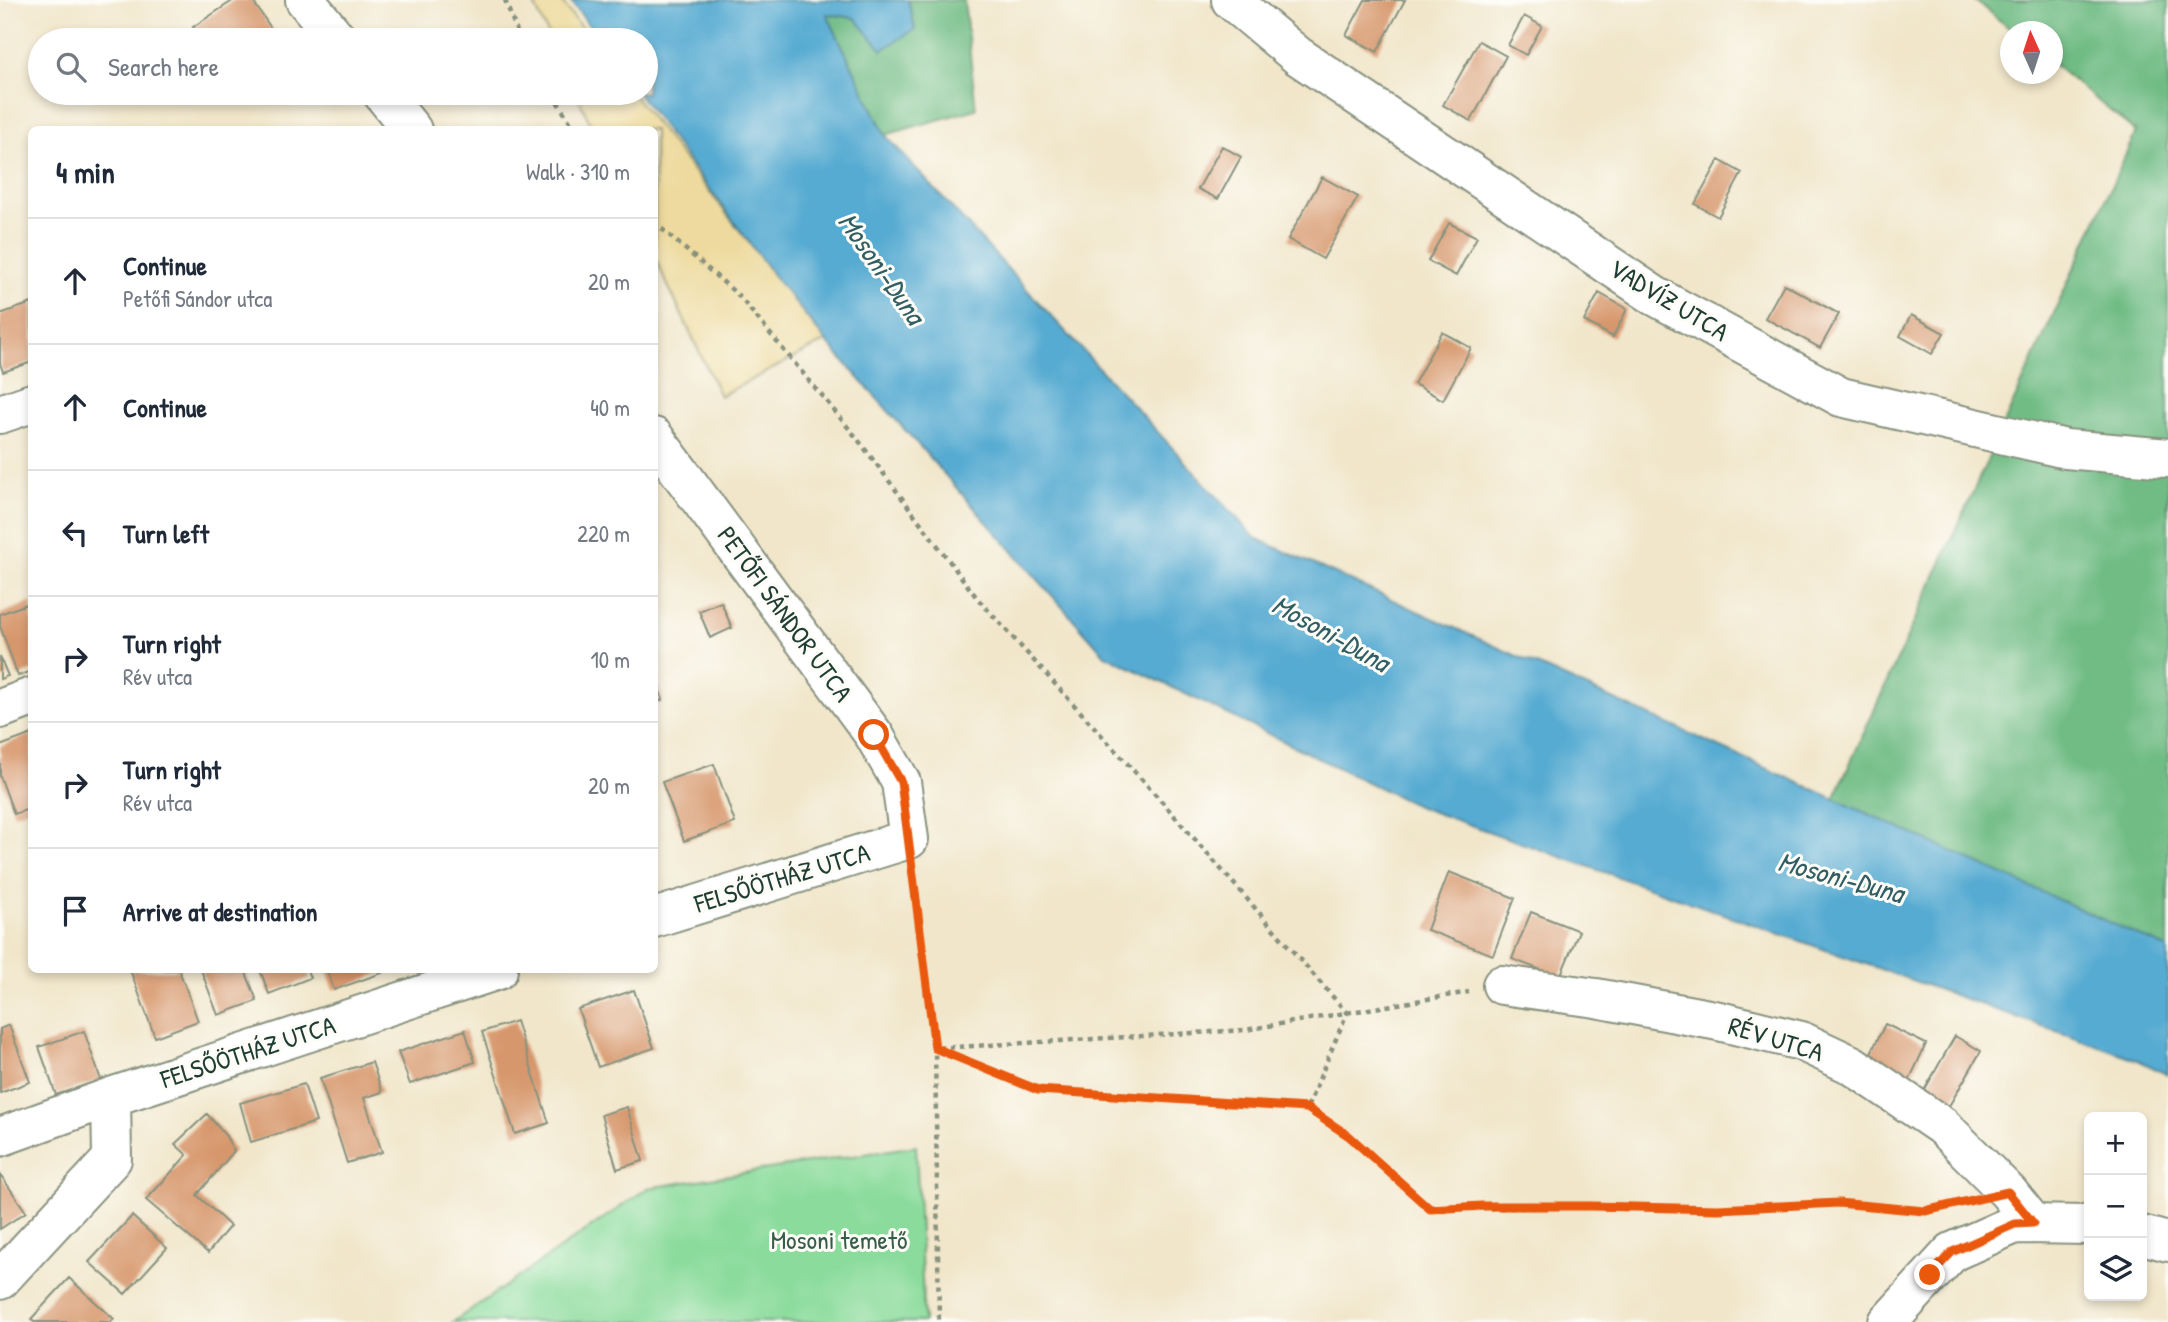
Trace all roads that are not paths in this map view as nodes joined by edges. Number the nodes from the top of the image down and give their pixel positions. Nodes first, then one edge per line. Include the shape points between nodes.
1 (305, 0) edge
2 (1231, 0) edge
3 (328, 28) edge
4 (392, 105) edge
5 (409, 126) edge
6 (28, 404) edge
7 (0, 414) edge
8 (662, 458) edge
9 (2168, 458) edge
10 (28, 698) edge
11 (0, 709) edge
12 (909, 839) joint
13 (658, 917) edge
14 (489, 973) edge
15 (1502, 985) road end
16 (111, 1097) junction
17 (0, 1137) edge
18 (2033, 1223) junction
19 (2084, 1225) edge
20 (2147, 1236) edge
21 (2168, 1242) edge
22 (0, 1280) edge
23 (1888, 1322) edge

1 - 3 street
2 - 9 street, VADVÍZ UTCA via 1298,56 1656,296 1841,397 2066,449
4 - 5 street
6 - 7 street
8 - 12 street, PETŐFI SÁNDOR UTCA via 874,735 901,782
10 - 11 street
12 - 13 street, FELSŐÖTHÁZ UTCA
14 - 16 street, FELSŐÖTHÁZ UTCA
15 - 18 street, RÉV UTCA via 1678,1013 1801,1041 1852,1065 1942,1126
16 - 17 street, FELSŐÖTHÁZ UTCA
16 - 22 street via 112,1160
18 - 19 street
18 - 23 street via 2015,1224 1952,1252
20 - 21 street

